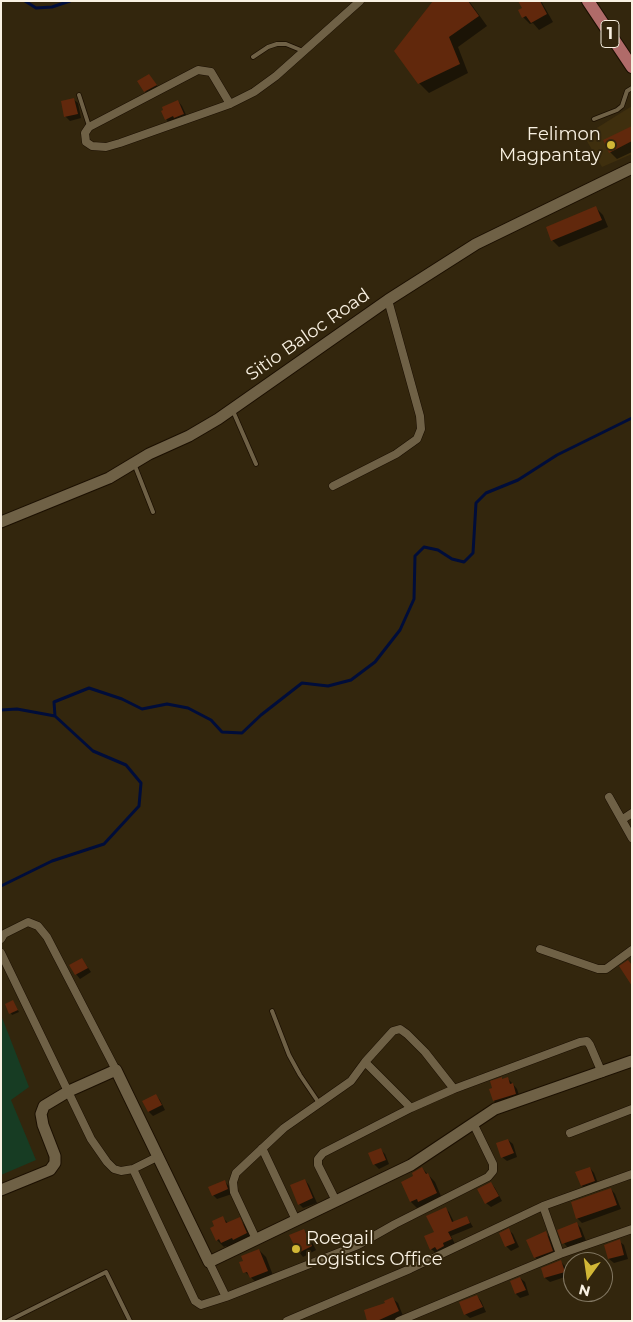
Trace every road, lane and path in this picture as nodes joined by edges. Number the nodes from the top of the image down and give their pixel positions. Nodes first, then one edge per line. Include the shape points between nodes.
1 (360, 1) edge
2 (588, 1) edge
3 (303, 51) junction
4 (253, 57) dead end
5 (632, 67) edge
6 (632, 88) edge
7 (79, 95) dead end
8 (230, 104) junction
9 (594, 119) dead end
10 (89, 127) junction
11 (632, 168) edge
12 (388, 300) junction
13 (232, 409) junction
14 (134, 463) junction
15 (256, 464) dead end
16 (333, 486) dead end
17 (153, 512) dead end
18 (1, 522) edge
19 (609, 797) dead end
20 (632, 813) edge
21 (623, 819) junction
22 (632, 838) edge
23 (1, 939) edge
24 (540, 949) dead end
25 (632, 950) edge
26 (1, 952) edge
27 (272, 1011) dead end
28 (632, 1061) edge
29 (365, 1062) junction
30 (116, 1070) junction
31 (602, 1073) junction
32 (454, 1089) junction
33 (69, 1092) junction
34 (319, 1103) junction
35 (411, 1108) junction
36 (632, 1109) edge
37 (473, 1122) junction
38 (570, 1133) dead end
39 (262, 1148) junction
40 (158, 1156) junction
41 (133, 1169) junction
42 (632, 1174) edge
43 (1, 1190) edge
44 (336, 1201) junction
45 (543, 1206) junction
46 (296, 1220) junction
47 (632, 1229) edge
48 (256, 1239) junction
49 (560, 1254) junction
50 (209, 1262) junction
51 (226, 1298) junction
52 (8, 1321) edge
53 (130, 1321) edge
54 (287, 1321) edge
55 (399, 1321) edge

1 - 3 street
2 - 5 main road, 1
3 - 4 lane via 277,44
3 - 8 street via 254,92
6 - 9 lane via 622,106
7 - 10 lane
8 - 10 street via 106,147 86,142 85,132
8 - 10 street via 211,72 198,70
11 - 12 street, Sitio Baloc Road via 476,244
12 - 13 street, Sitio Baloc Road
12 - 16 street via 421,429 417,439 396,454
13 - 14 street, Sitio Baloc Road via 189,436
13 - 15 lane
14 - 17 lane
14 - 18 street, Sitio Baloc Road via 109,478
19 - 21 street
20 - 21 street
21 - 22 street
23 - 30 street via 4,934 28,922 38,926 47,937
24 - 25 street via 598,969 606,969
26 - 33 street
27 - 34 lane via 296,1068
28 - 31 street
29 - 32 street via 393,1031 400,1030 426,1052
29 - 34 street via 351,1081
29 - 35 street
30 - 33 street
30 - 40 street
31 - 32 street via 586,1041
31 - 37 street via 494,1108
32 - 35 street
33 - 41 street via 91,1139 107,1162 121,1171
33 - 43 street via 44,1106 41,1114 55,1164 50,1170
34 - 39 street
35 - 44 street via 323,1153 318,1159
36 - 38 street
37 - 44 street via 412,1165
37 - 51 street via 493,1164 493,1171 488,1177 358,1246
39 - 46 street
39 - 48 street via 236,1173 233,1182 234,1192
40 - 41 street
40 - 50 street
41 - 51 street via 195,1302 201,1305
42 - 45 street
44 - 46 street
45 - 49 street
45 - 54 street via 410,1269
46 - 48 street
47 - 49 street
48 - 50 street
49 - 55 street
50 - 51 street
52 - 53 lane via 106,1272

